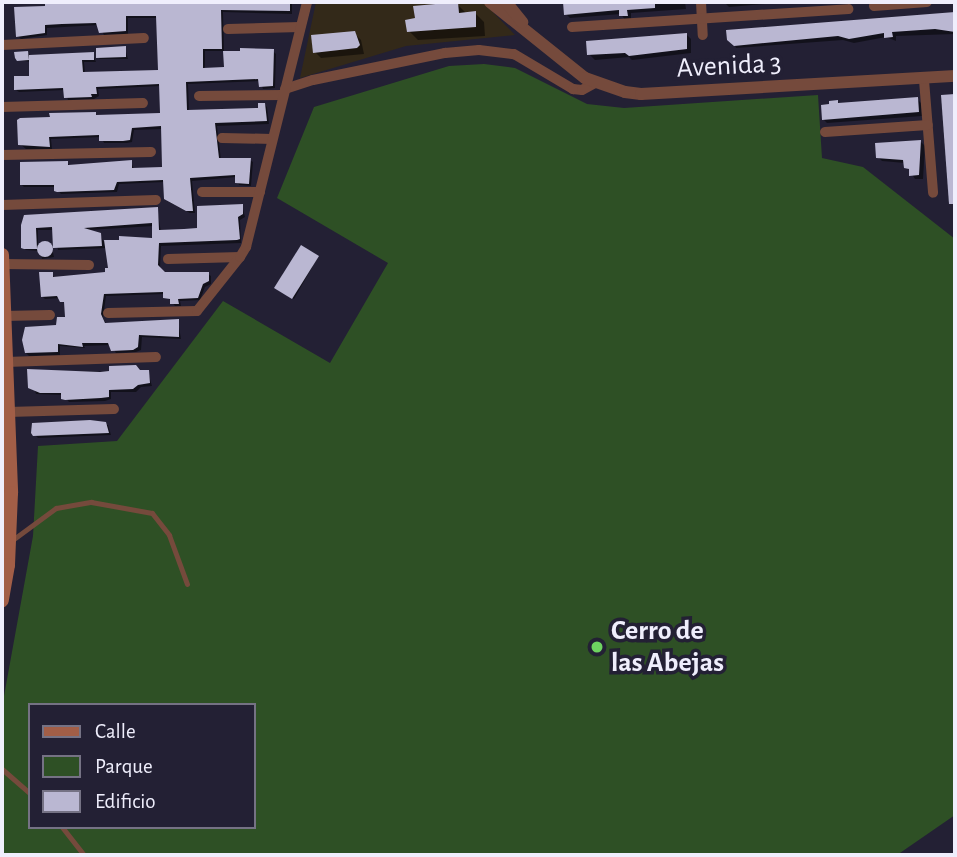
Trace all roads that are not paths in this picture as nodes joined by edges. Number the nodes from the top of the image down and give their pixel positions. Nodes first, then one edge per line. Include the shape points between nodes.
1 (307, 2) edge
2 (490, 2) edge
3 (506, 2) edge
4 (701, 2) edge
5 (927, 2) edge
6 (874, 6) dead end
7 (848, 9) dead end
8 (702, 17) junction
9 (300, 27) junction
10 (572, 27) dead end
11 (526, 28) junction
12 (228, 29) dead end
13 (703, 35) dead end
14 (144, 38) dead end
15 (2, 44) edge
16 (955, 76) edge
17 (924, 80) junction
18 (595, 83) junction
19 (284, 92) junction
20 (199, 96) dead end
21 (143, 103) dead end
22 (2, 107) edge
23 (928, 125) junction
24 (825, 132) dead end
25 (222, 138) dead end
26 (272, 139) junction
27 (151, 152) dead end
28 (2, 155) edge
29 (202, 192) dead end
30 (260, 192) junction
31 (933, 192) dead end
32 (156, 200) dead end
33 (2, 205) edge
34 (2, 255) edge
35 (240, 257) junction
36 (168, 259) dead end
37 (2, 264) edge
38 (89, 265) dead end
39 (2, 284) edge
40 (108, 313) dead end
41 (50, 314) dead end
42 (5, 316) junction
43 (3, 336) edge
44 (156, 357) dead end
45 (6, 362) junction
46 (4, 390) edge
47 (114, 409) dead end
48 (8, 412) junction
49 (9, 543) junction
50 (187, 584) dead end
51 (2, 600) edge
52 (2, 769) edge
53 (28, 791) edge
54 (64, 829) edge
55 (84, 855) edge

1 - 9 street
2 - 11 street, Avenida 3
3 - 11 street, Avenida 3
4 - 8 street
5 - 6 street
7 - 8 street
8 - 10 street
8 - 13 street
9 - 12 street
9 - 19 street
11 - 18 street, Avenida 3 via 560,60
14 - 15 street
16 - 17 street, Avenida 3
17 - 18 street, Avenida 3 via 641,94
17 - 23 street
18 - 19 street via 573,89 514,54 479,50 379,66
19 - 20 street
19 - 26 street
21 - 22 street
23 - 24 street
23 - 31 street
25 - 26 street
26 - 30 street
27 - 28 street
29 - 30 street
30 - 35 street
32 - 33 street
34 - 37 main road
35 - 36 street
35 - 40 street via 197,311
37 - 38 street
37 - 39 main road
39 - 42 main road
41 - 42 street
42 - 43 main road
43 - 45 main road
44 - 45 street
45 - 46 main road
46 - 48 main road
47 - 48 street
48 - 49 main road
49 - 50 lane via 56,508 91,502 152,513 169,535
49 - 51 main road
52 - 53 lane
54 - 55 lane

